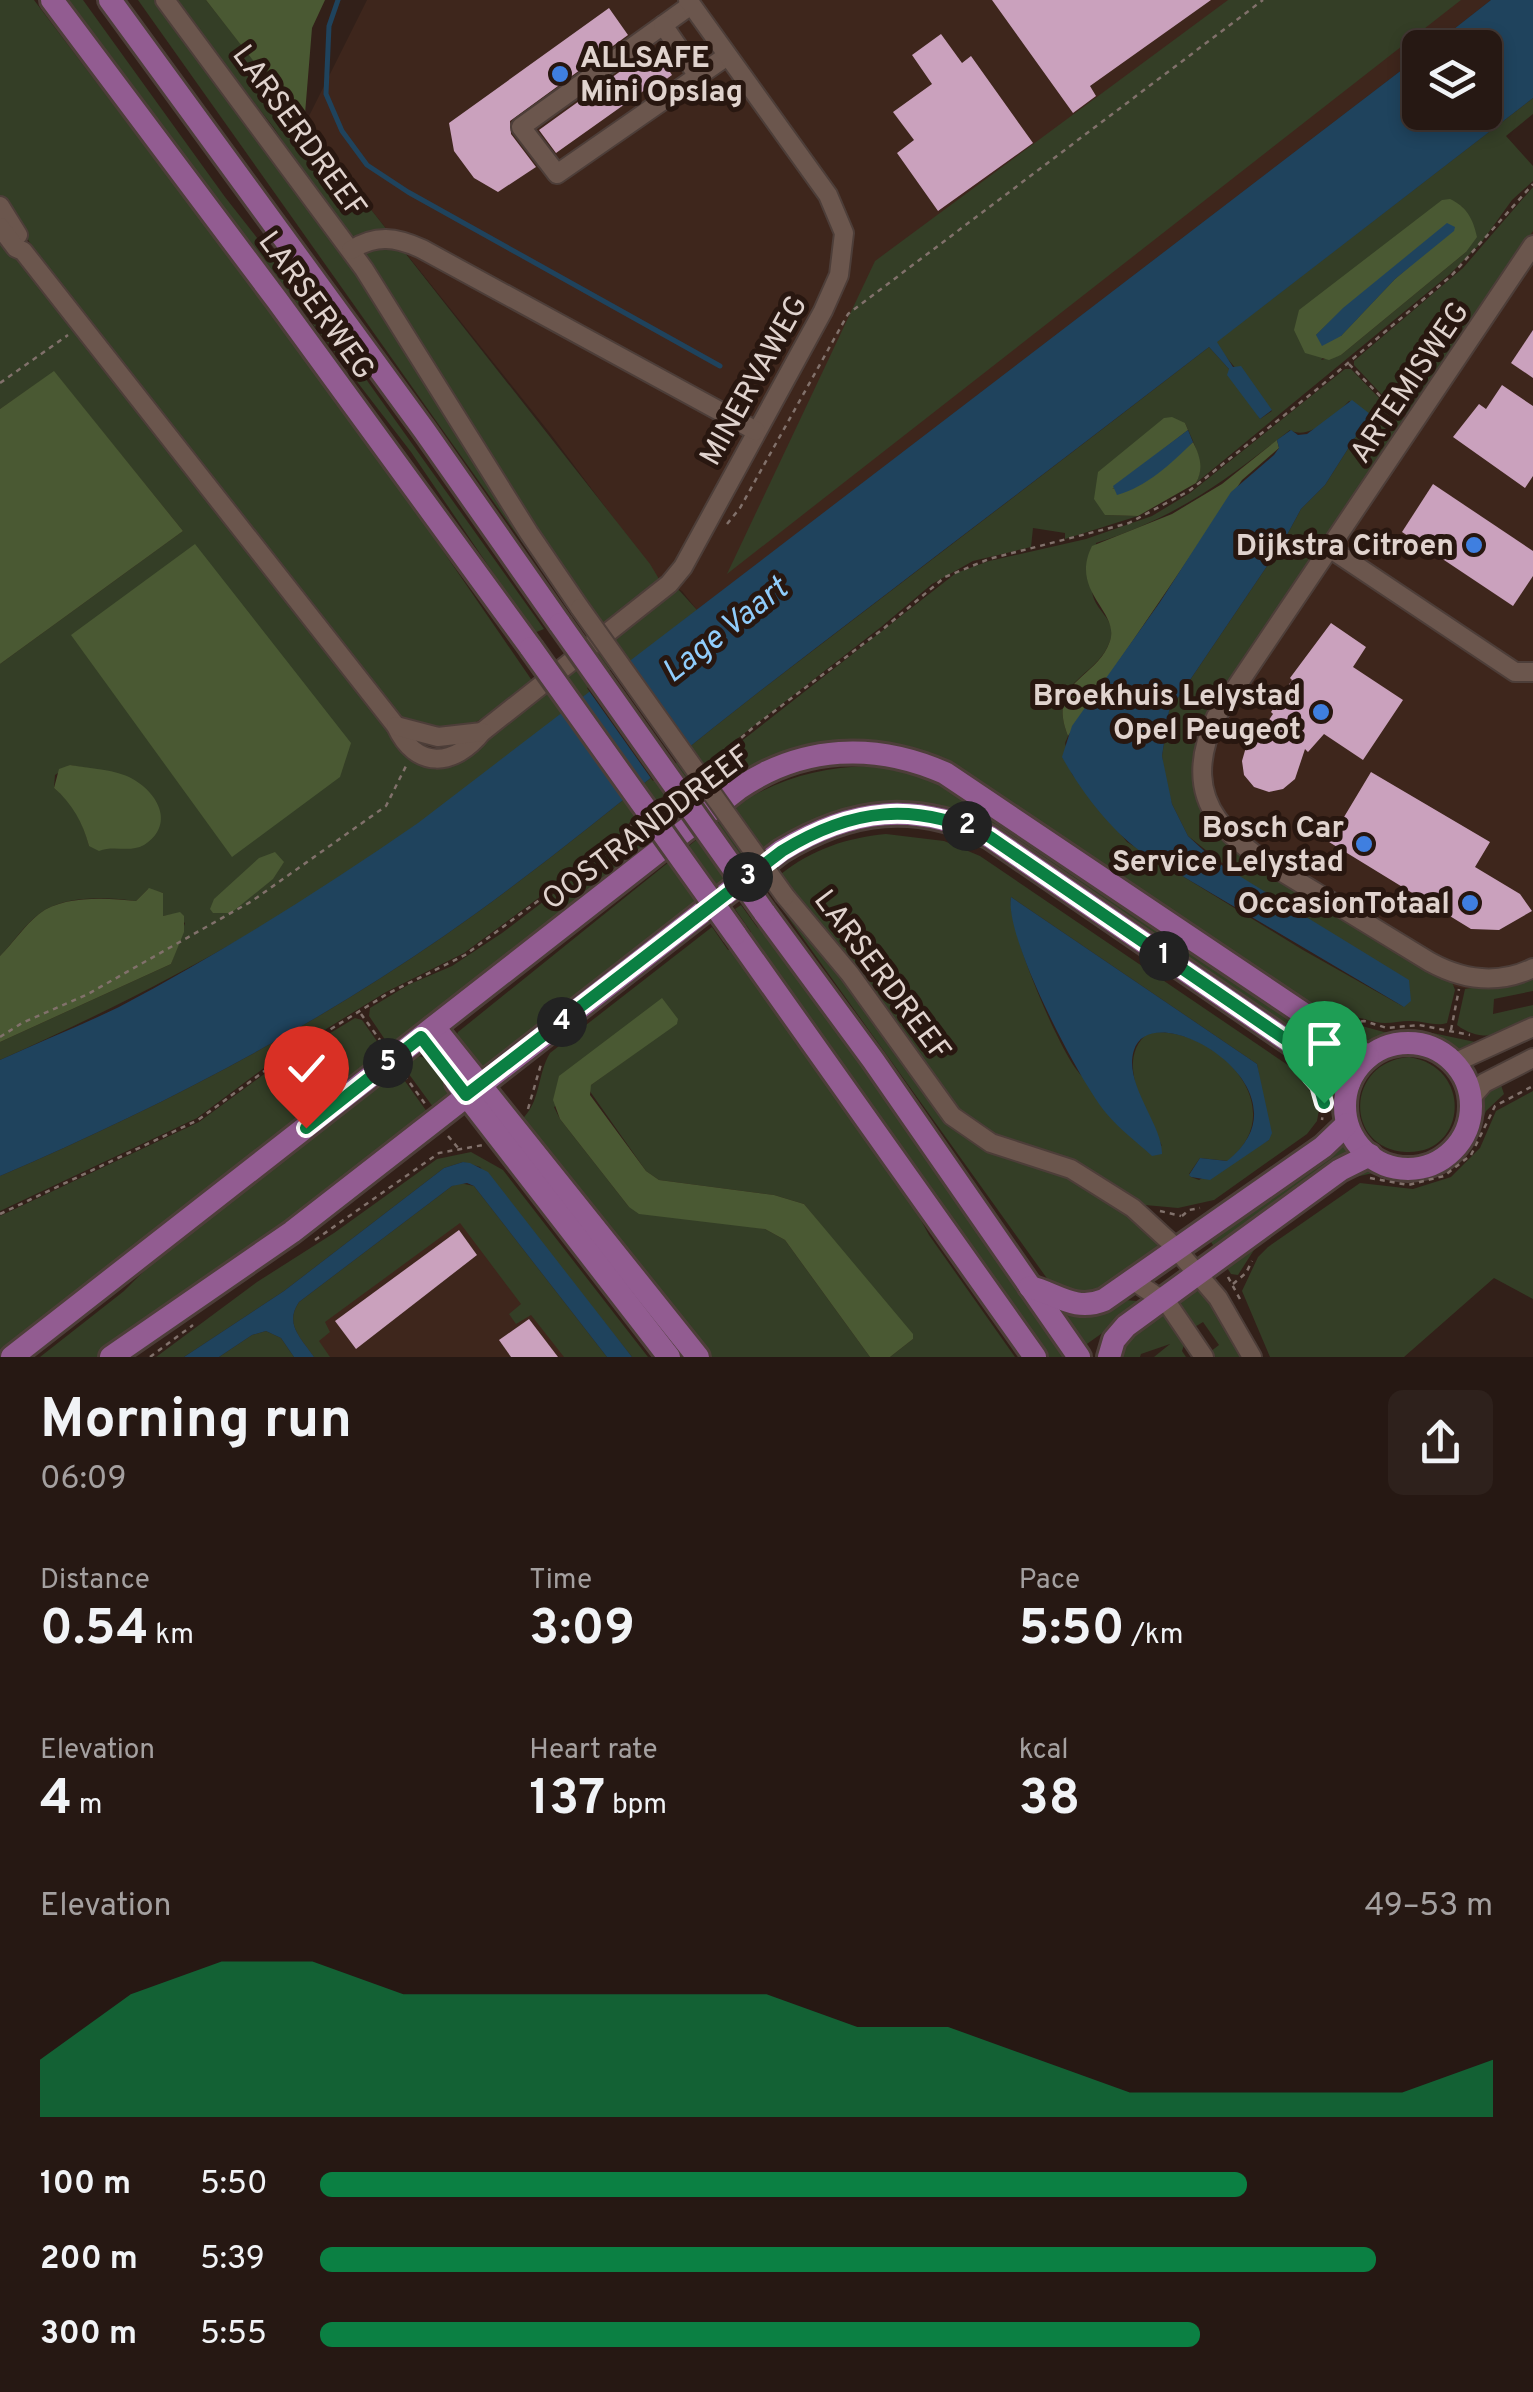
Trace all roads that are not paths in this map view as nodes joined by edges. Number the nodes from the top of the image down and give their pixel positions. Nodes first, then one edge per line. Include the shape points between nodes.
1 (52, 0) edge
2 (110, 0) edge
3 (165, 0) edge
4 (689, 3) edge
5 (663, 25) junction
6 (727, 56) junction
7 (698, 76) junction
8 (0, 206) edge
9 (0, 227) edge
10 (1533, 245) edge
11 (351, 250) junction
12 (24, 251) junction
13 (756, 431) junction
14 (1331, 550) junction
15 (560, 624) joint
16 (1533, 672) edge
17 (1533, 968) edge
18 (1533, 1027) edge
19 (428, 1032) junction
20 (1368, 1057) junction
21 (1533, 1058) edge
22 (512, 1062) junction
23 (1454, 1064) junction
24 (1349, 1083) junction
25 (472, 1090) junction
26 (1470, 1099) junction
27 (437, 1121) junction
28 (1348, 1124) junction
29 (500, 1129) junction
30 (1370, 1155) junction
31 (1178, 1250) junction
32 (1197, 1273) junction
33 (1134, 1280) junction
34 (1030, 1288) junction
35 (1163, 1298) junction
36 (12, 1357) edge
37 (111, 1357) edge
38 (669, 1357) edge
39 (698, 1357) edge
40 (1036, 1357) edge
41 (1079, 1357) edge
42 (1109, 1357) edge
43 (1204, 1357) edge
44 (1252, 1357) edge

1 - 40 main road, LARSERWEG, bridge via 278,300
2 - 15 main road, LARSERWEG
3 - 11 street, LARSERDREEF
4 - 5 street
4 - 6 street, MINERVAWEG
5 - 7 street
5 - 7 street via 521,128 557,174
6 - 7 street
6 - 13 street, MINERVAWEG via 828,194 844,232 840,275 824,312
8 - 12 street
9 - 12 street
10 - 14 street, ARTEMISWEG
11 - 13 street, LARSERDREEF via 386,237 422,249
11 - 31 street, LARSERDREEF, bridge via 528,533 942,1105 997,1146 1076,1172 1133,1208
12 - 13 street, MINERVAWEG via 396,726 438,738 482,732 664,590
14 - 16 street via 1515,672
14 - 17 street, ARTEMISWEG via 1216,717 1204,756 1206,796 1216,818 1241,846 1430,962 1462,976 1502,978
15 - 34 main road, LARSERDREEF, bridge
18 - 23 street
19 - 20 main road, OOSTRANDDREEF via 751,780 790,761 841,751 904,758 946,774
19 - 25 main road
19 - 36 main road, OOSTRANDDREEF
20 - 23 main road via 1416,1043
20 - 24 main road
21 - 26 street
22 - 24 main road via 782,851 848,819 895,813 954,822 990,837 1316,1069
22 - 25 main road
22 - 29 main road
23 - 26 main road
24 - 28 main road
25 - 27 main road
25 - 29 main road
26 - 30 main road via 1467,1126 1444,1158 1400,1168
27 - 29 main road
27 - 37 main road
28 - 30 main road
28 - 31 main road
29 - 38 main road
29 - 39 main road
30 - 32 main road
31 - 32 street, LARSERDREEF
31 - 33 main road
32 - 35 main road
32 - 44 street, LARSERDREEF
33 - 34 main road via 1088,1305
33 - 35 street
34 - 41 main road, LARSERDREEF
35 - 42 main road via 1119,1333
35 - 43 street

